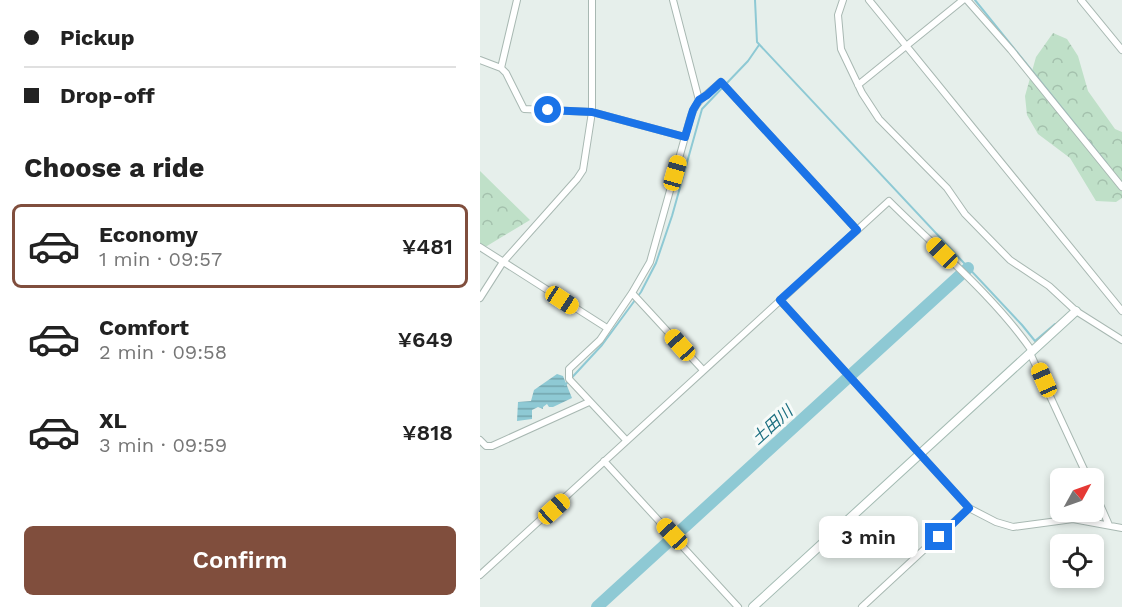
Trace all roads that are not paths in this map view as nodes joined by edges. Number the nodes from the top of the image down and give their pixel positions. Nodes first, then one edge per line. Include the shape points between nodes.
1 (517, 0) edge
2 (592, 0) edge
3 (673, 0) edge
4 (843, 0) edge
5 (870, 0) edge
6 (965, 0) edge
7 (1082, 0) edge
8 (907, 45) junction
9 (1122, 50) edge
10 (480, 60) edge
11 (501, 68) junction
12 (858, 85) junction
13 (699, 100) junction
14 (592, 112) junction
15 (685, 137) junction
16 (1122, 187) edge
17 (857, 230) junction
18 (480, 247) edge
19 (503, 262) junction
20 (632, 293) junction
21 (480, 297) edge
22 (780, 300) junction
23 (1076, 311) junction
24 (1122, 311) edge
25 (607, 328) junction
26 (1122, 340) edge
27 (1031, 352) junction
28 (703, 370) junction
29 (589, 402) junction
30 (480, 440) edge
31 (626, 440) junction
32 (921, 454) junction
33 (604, 461) junction
34 (1083, 468) edge
35 (969, 508) junction
36 (1104, 514) edge
37 (1109, 525) junction
38 (1122, 528) edge
39 (480, 575) edge
40 (738, 607) edge
41 (753, 607) edge
42 (862, 607) edge

1 - 11 street
2 - 14 street
3 - 13 street
4 - 12 street via 838,15 841,49
5 - 8 street
6 - 8 street
6 - 16 street via 1011,50
7 - 9 street
8 - 12 street
8 - 24 street
10 - 11 street
11 - 14 street via 524,109
12 - 23 street via 889,131 947,188 999,250 1049,285
13 - 15 street
13 - 17 street via 721,82
14 - 15 street
14 - 19 street via 581,174
15 - 20 street via 652,255
17 - 22 street
17 - 27 street via 889,201 1019,331
18 - 19 street
19 - 21 street
19 - 25 street
20 - 25 street
20 - 28 street
22 - 28 street
22 - 32 street
23 - 26 street
23 - 27 street
25 - 29 street via 600,340 569,369 569,379
27 - 32 street
27 - 34 street
28 - 31 street
29 - 30 street via 492,446
29 - 31 street
31 - 33 street
32 - 35 street
32 - 41 street
33 - 39 street
33 - 40 street
35 - 37 street via 1013,527 1073,519
35 - 42 street
36 - 37 street
37 - 38 street

